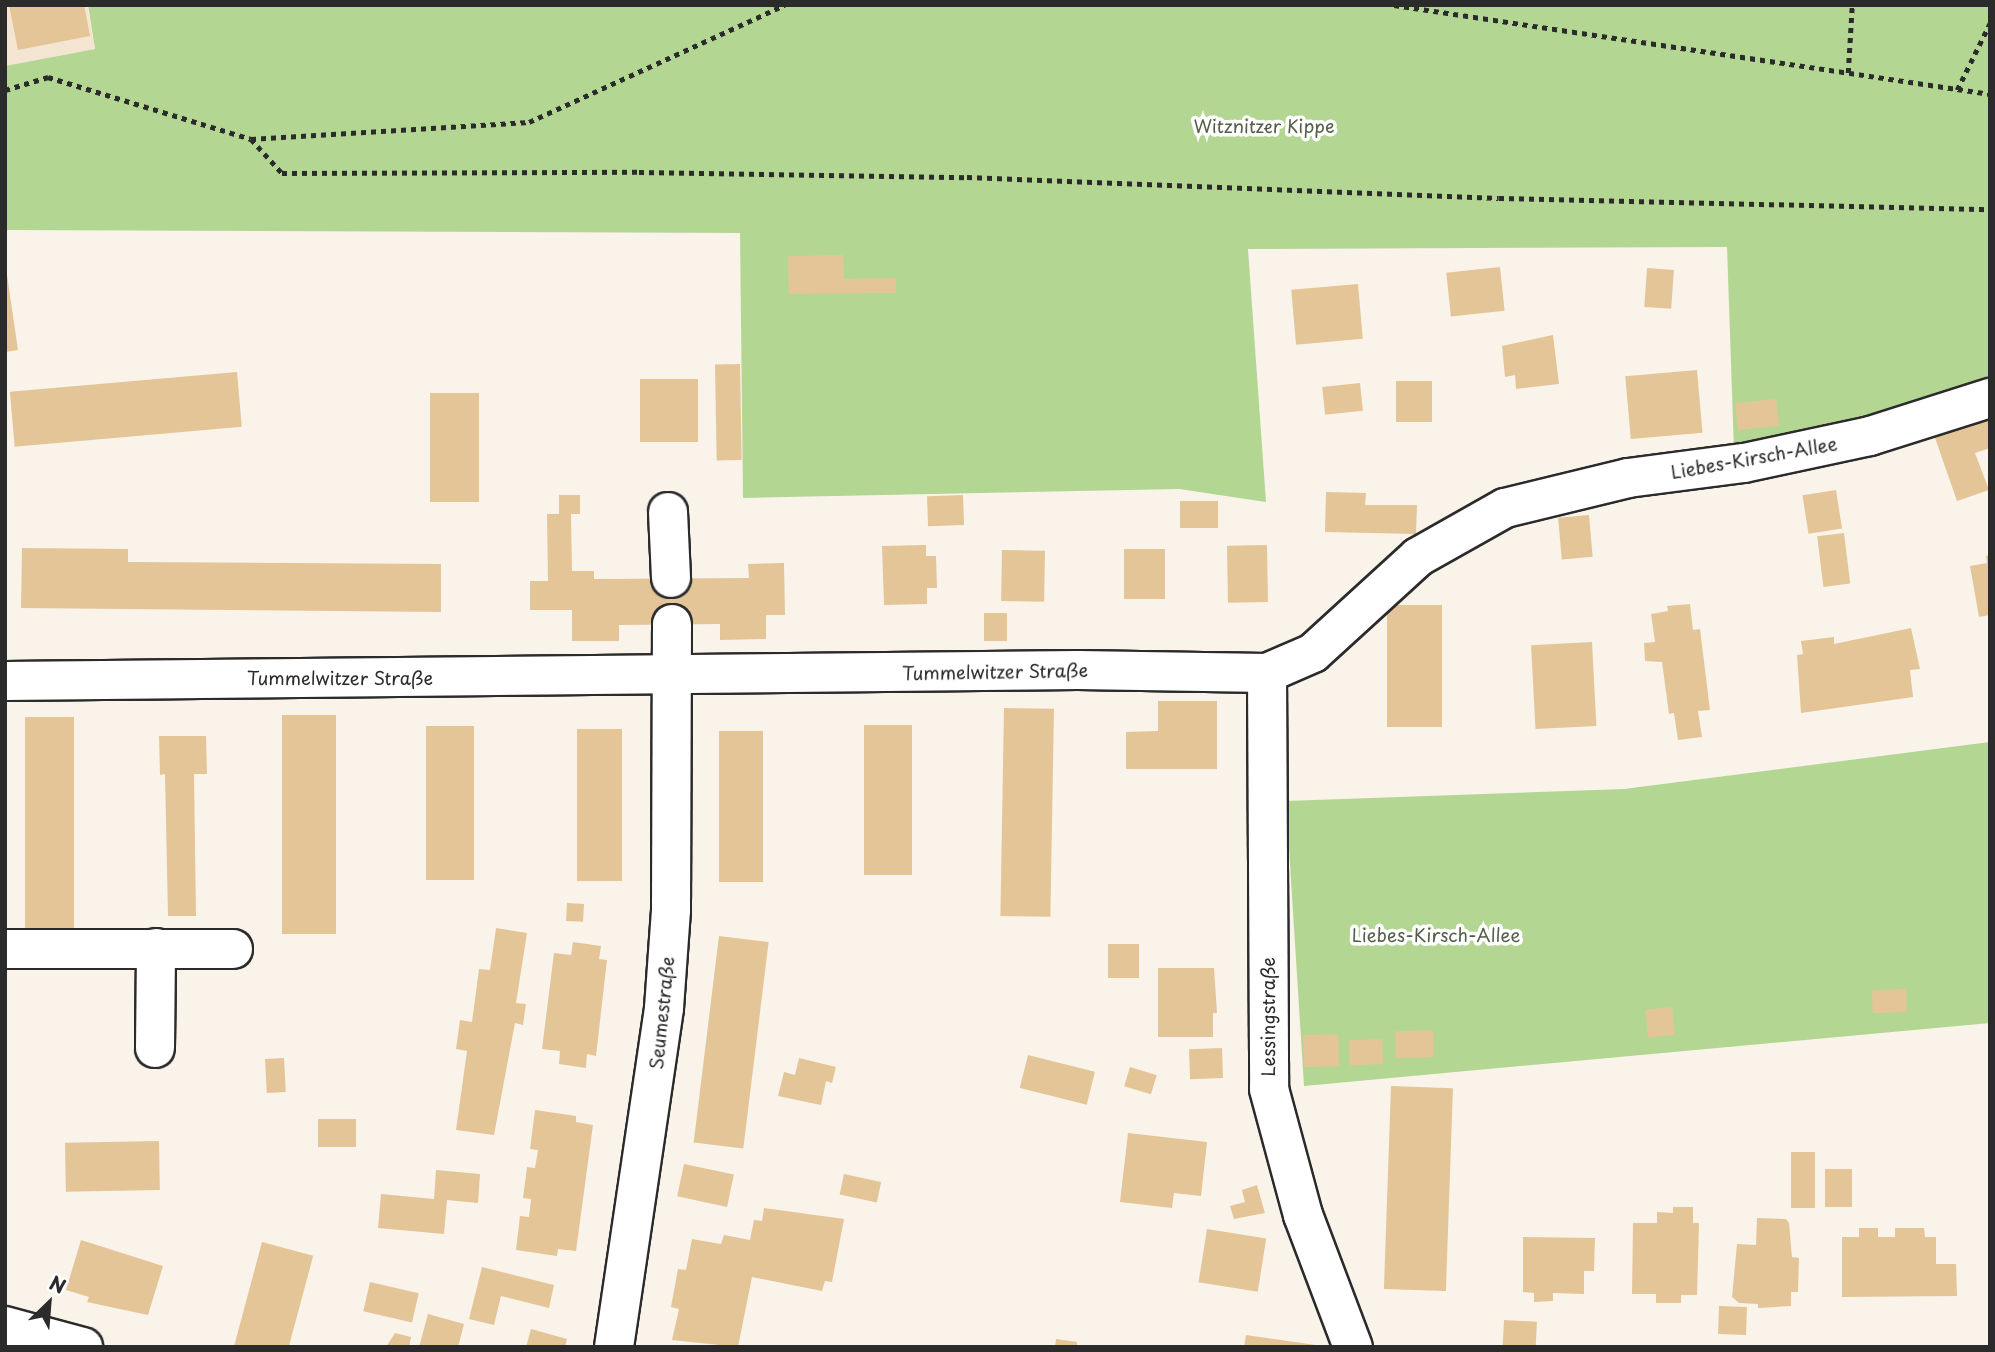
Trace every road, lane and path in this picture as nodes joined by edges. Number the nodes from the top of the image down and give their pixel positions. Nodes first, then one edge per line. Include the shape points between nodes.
1 (784, 5) edge
2 (1394, 5) edge
3 (1853, 5) edge
4 (1990, 23) edge
5 (1848, 73) junction
6 (5, 90) edge
7 (1957, 90) junction
8 (1990, 93) edge
9 (251, 139) junction
10 (1990, 209) edge
11 (1990, 397) edge
12 (668, 512) dead end
13 (671, 578) dead end
14 (672, 624) dead end
15 (1313, 653) joint
16 (1268, 673) junction
17 (674, 676) junction
18 (5, 681) edge
19 (156, 948) junction
20 (233, 948) dead end
21 (5, 949) edge
22 (155, 1048) dead end
23 (5, 1326) edge
24 (83, 1347) edge
25 (614, 1347) edge
26 (1353, 1347) edge

1 - 9 path via 529,122
2 - 5 path
3 - 5 path
4 - 7 path
5 - 7 path
6 - 9 path via 48,77
7 - 8 path
9 - 10 path via 282,173 953,177 1499,198
11 - 15 street, Liebes-Kirsch-Allee via 1870,436 1744,463 1628,478 1505,508 1418,557
12 - 13 street
14 - 17 street
15 - 16 street, Tummelwitzer Straße
16 - 17 street, Tummelwitzer Straße via 1078,670
16 - 26 street, Lessingstraße via 1269,1089 1303,1214
17 - 18 street, Tummelwitzer Straße
17 - 25 street, Seumestraße via 671,910 664,1008
19 - 20 street
19 - 21 street
19 - 22 street
23 - 24 street

